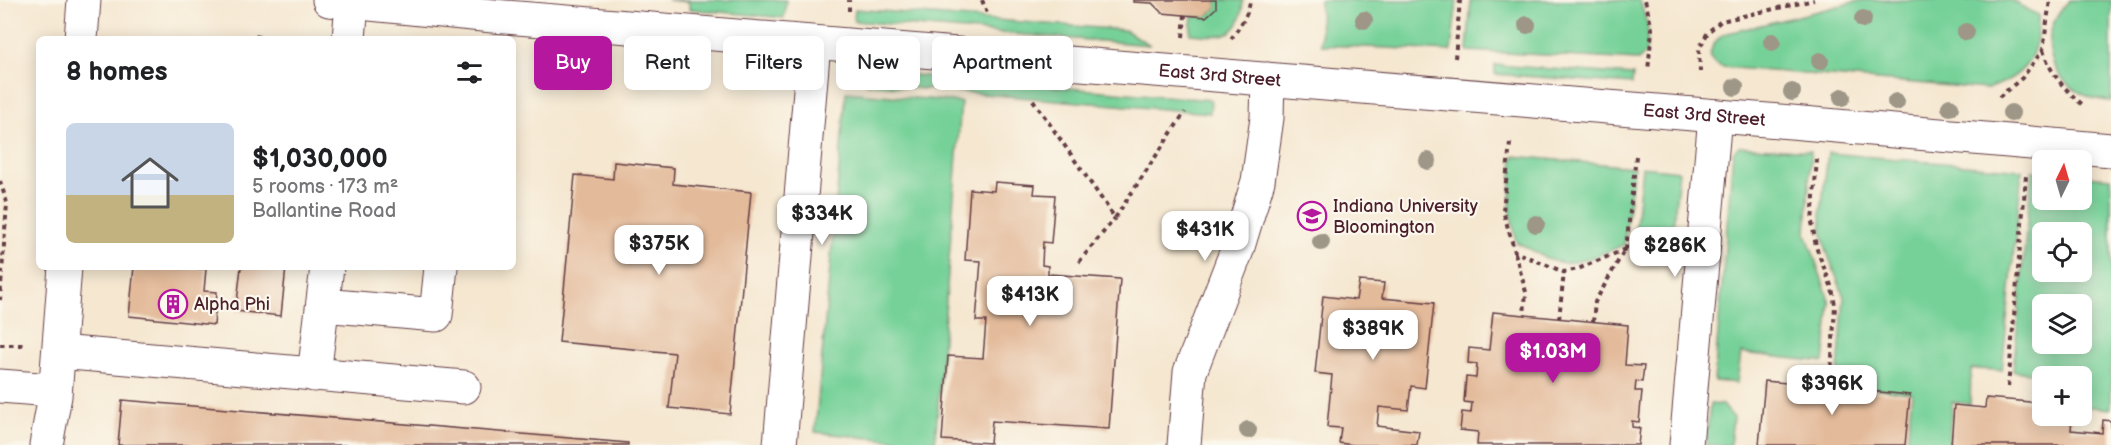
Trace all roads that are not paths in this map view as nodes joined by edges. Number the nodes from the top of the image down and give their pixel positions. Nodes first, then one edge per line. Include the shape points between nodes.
1 (84, 0) edge
2 (340, 1) edge
3 (81, 36) edge
4 (348, 36) edge
5 (731, 36) edge
6 (824, 44) edge
7 (1268, 80) junction
8 (810, 90) edge
9 (1715, 116) junction
10 (2111, 150) edge
11 (64, 270) edge
12 (327, 270) edge
13 (441, 270) edge
14 (323, 305) junction
15 (44, 349) junction
16 (314, 375) junction
17 (0, 386) edge
18 (464, 387) dead end
19 (55, 396) junction
20 (46, 445) edge
21 (780, 445) edge
22 (1184, 445) edge
23 (1686, 445) edge

1 - 3 main road
2 - 4 main road
2 - 5 main road, East 3rd Street
6 - 7 main road, East 3rd Street
7 - 9 main road, East 3rd Street
7 - 22 main road via 1258,181 1237,250 1190,372
8 - 21 main road
9 - 10 main road, East 3rd Street
9 - 23 main road
11 - 15 main road
12 - 14 main road
13 - 14 main road via 436,315
14 - 16 main road
15 - 16 main road
15 - 19 main road
16 - 18 main road
17 - 19 main road via 39,389
19 - 20 main road

